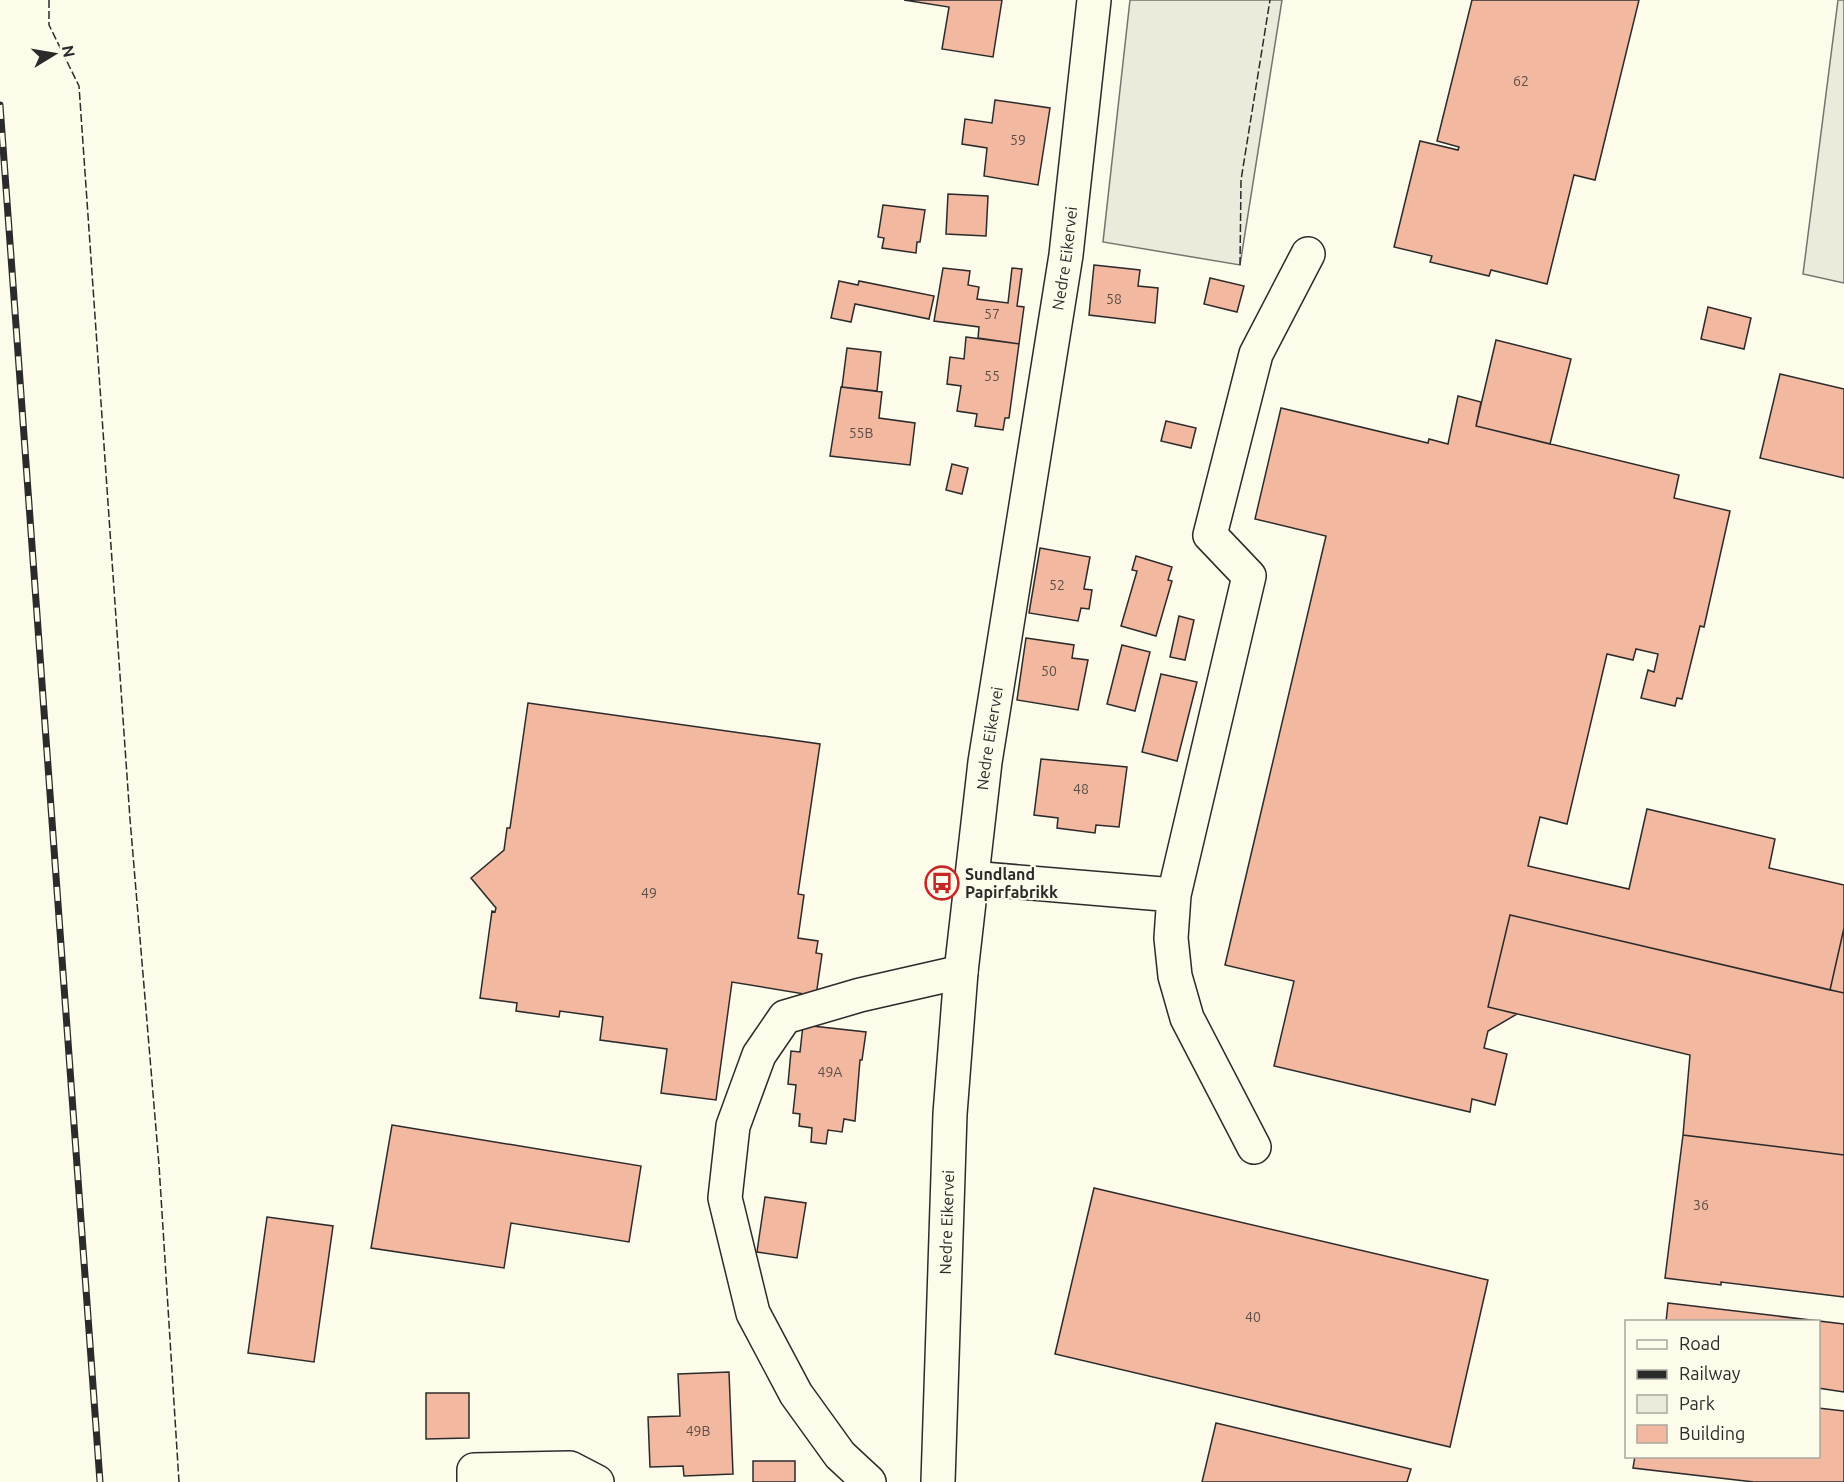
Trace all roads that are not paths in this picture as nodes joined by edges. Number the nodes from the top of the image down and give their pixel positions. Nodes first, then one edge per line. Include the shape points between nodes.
1 (1094, 0) edge
2 (1308, 254) dead end
3 (971, 878) junction
4 (1174, 895) junction
5 (961, 972) junction
6 (1254, 1148) dead end
7 (474, 1482) edge
8 (597, 1482) edge
9 (869, 1482) edge
10 (938, 1482) edge

1 - 3 main road, Nedre Eikervei via 1066,255 985,762
2 - 4 main road via 1256,354 1210,535 1249,576
3 - 4 main road
3 - 5 main road, Nedre Eikervei
4 - 6 main road via 1171,938 1175,976 1188,1018
5 - 9 main road via 785,1017 759,1055 733,1126 725,1197 753,1313 796,1394 840,1455
5 - 10 main road, Nedre Eikervei via 950,1114
7 - 8 main road via 474,1470 570,1468

